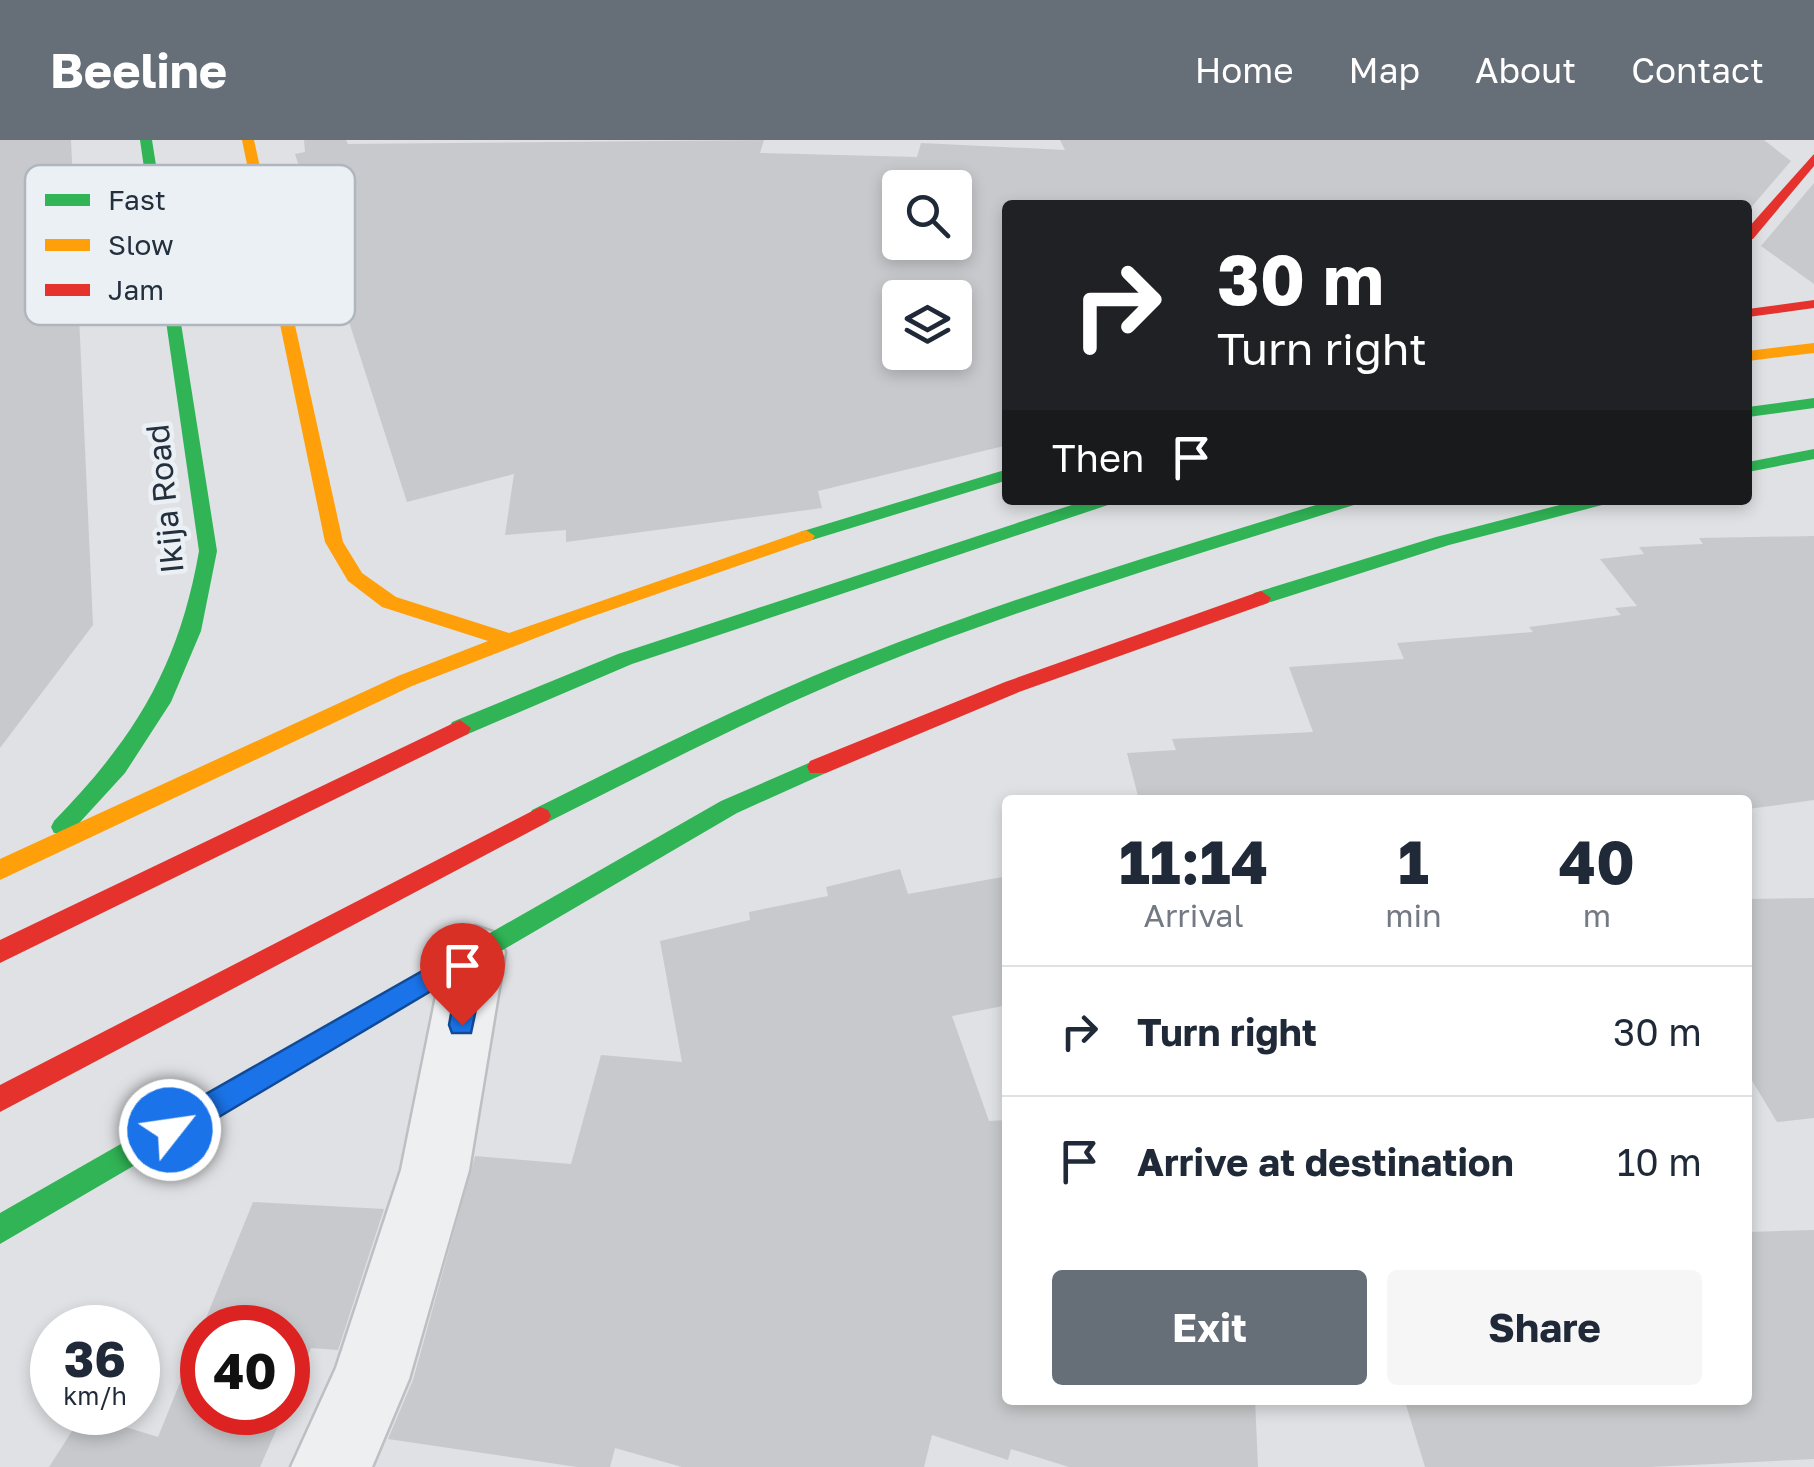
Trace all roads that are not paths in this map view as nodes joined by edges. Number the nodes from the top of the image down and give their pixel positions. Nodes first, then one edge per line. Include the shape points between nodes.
1 (146, 140) edge
2 (248, 140) edge
3 (1814, 158) edge
4 (150, 165) edge
5 (253, 165) edge
6 (1752, 231) edge
7 (1814, 304) edge
8 (1752, 312) edge
9 (174, 325) edge
10 (288, 325) edge
11 (1814, 348) edge
12 (1752, 356) edge
13 (1814, 403) edge
14 (1752, 411) edge
15 (1814, 454) edge
16 (1752, 466) edge
17 (1002, 476) edge
18 (1091, 505) edge
19 (1335, 505) edge
20 (1578, 505) edge
21 (511, 641) junction
22 (32, 855) junction
23 (0, 870) edge
24 (0, 952) edge
25 (475, 952) junction
26 (0, 1098) edge
27 (0, 1229) edge
28 (330, 1467) edge

1 - 4 main road, Ikija Road
2 - 5 main road
3 - 6 main road
7 - 8 main road
9 - 22 main road, Ikija Road via 208,551 205,602 193,644 156,715 92,800
10 - 21 main road via 334,542 354,577 389,602
11 - 12 main road
13 - 14 main road
15 - 16 main road
17 - 21 main road via 711,567
18 - 24 main road via 607,667 424,742
19 - 26 main road via 1092,582 769,702
20 - 25 main road via 1322,577 956,706 729,807
21 - 22 main road via 323,716
22 - 23 main road
25 - 27 main road
25 - 28 street via 435,1170 371,1378

